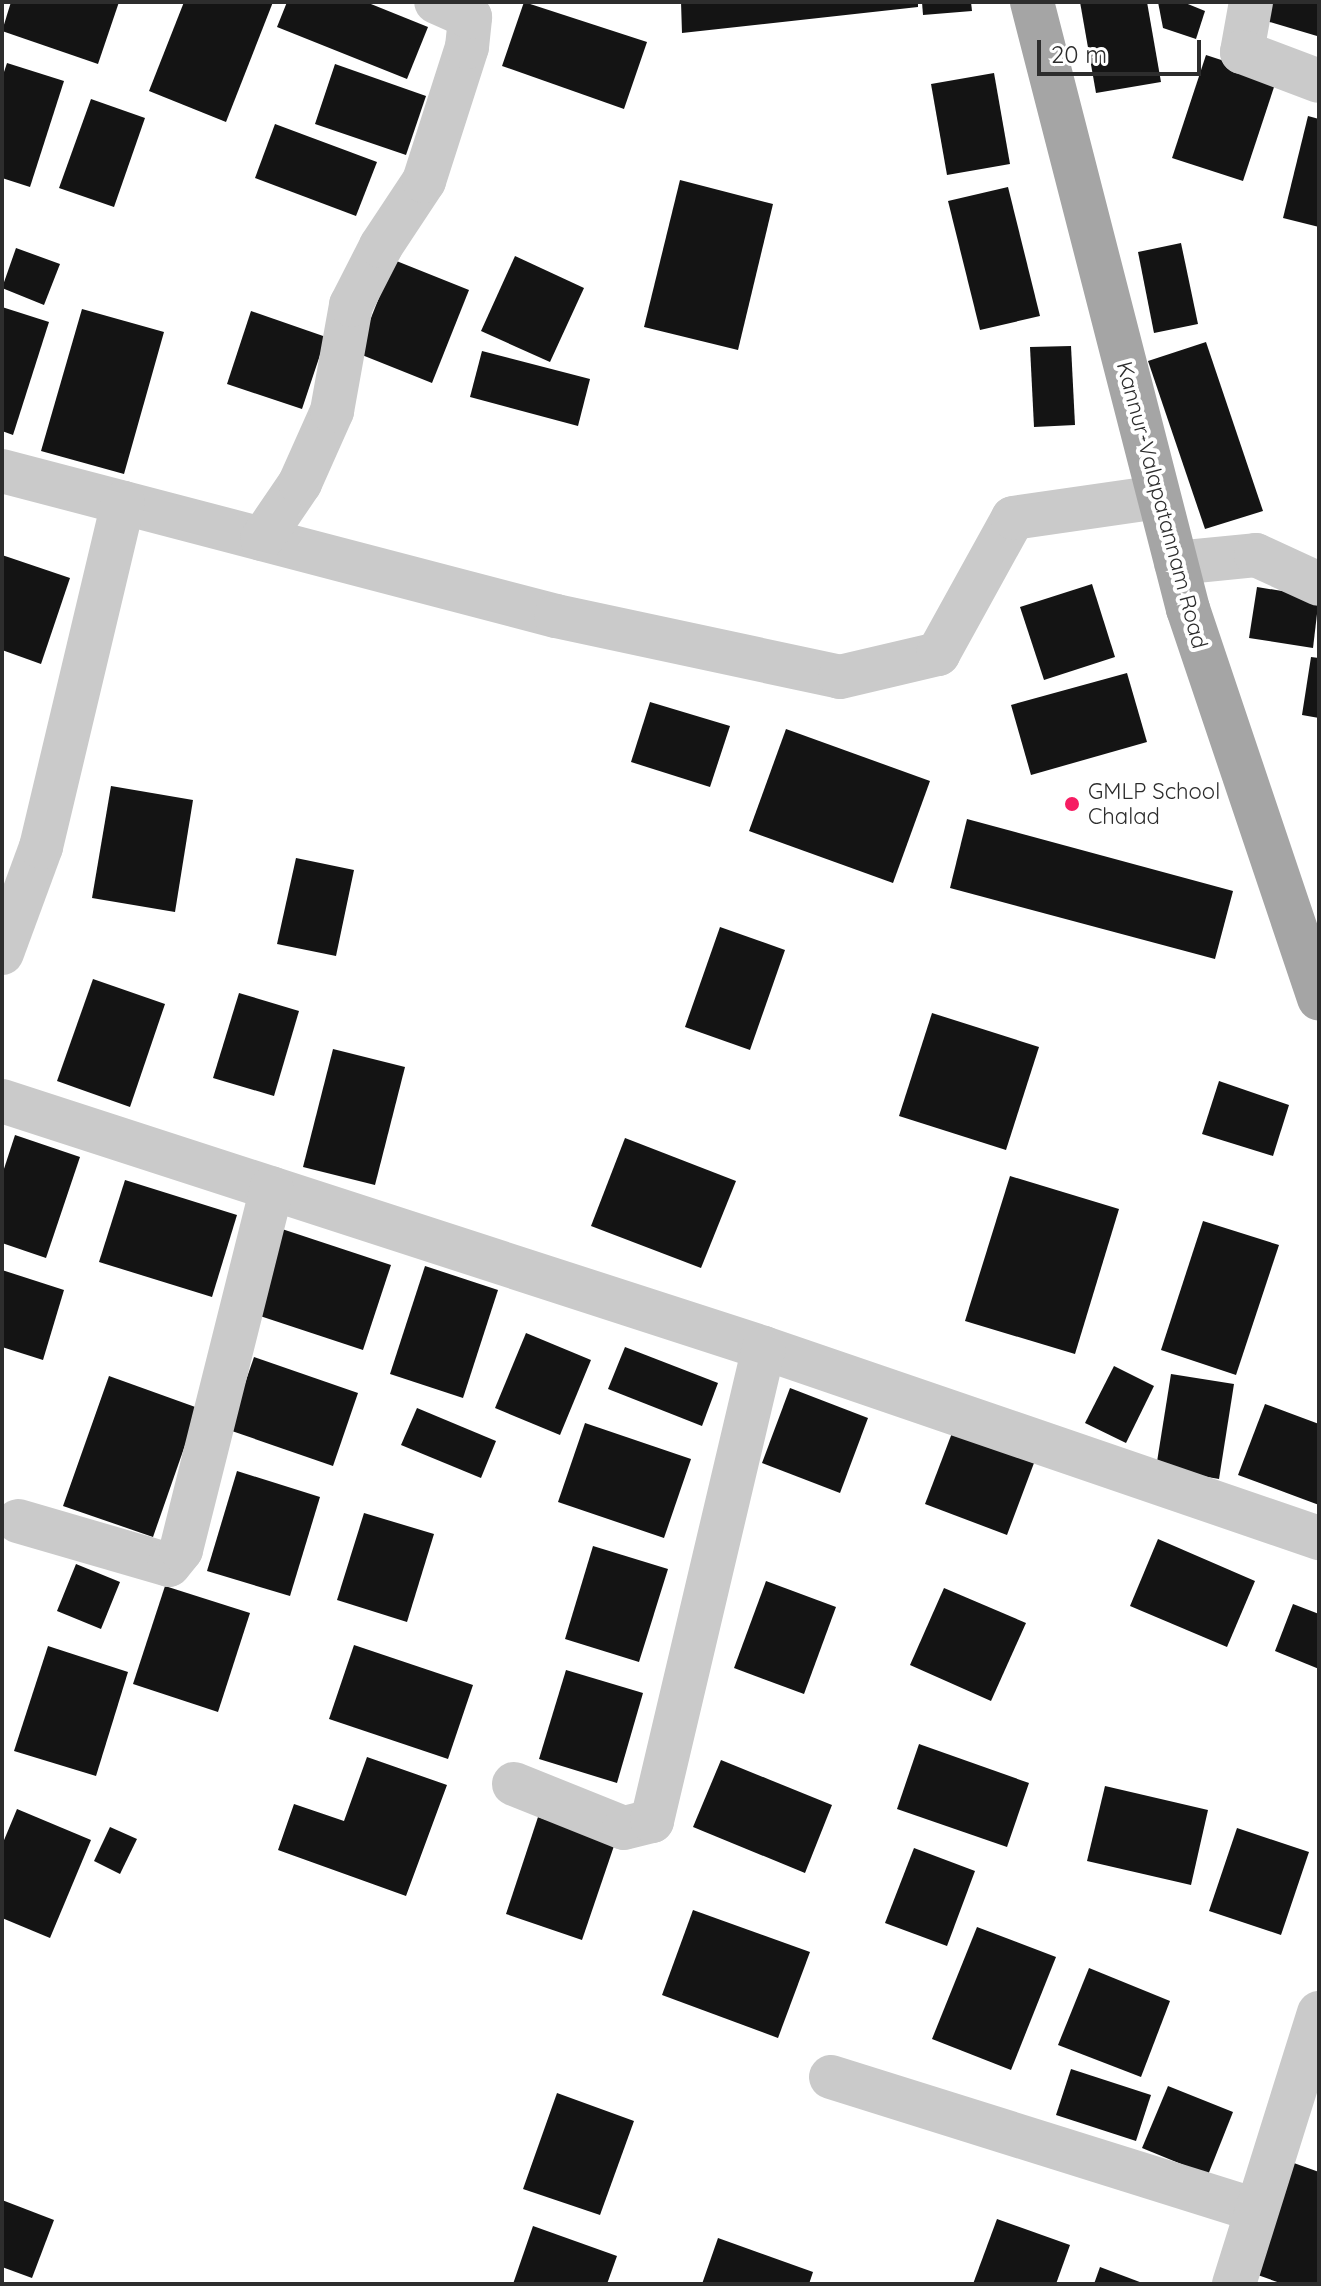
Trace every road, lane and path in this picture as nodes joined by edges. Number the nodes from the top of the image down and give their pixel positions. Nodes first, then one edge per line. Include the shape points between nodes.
1 (436, 2) edge
2 (1032, 2) edge
3 (1251, 2) edge
4 (1319, 81) edge
5 (2, 471) edge
6 (1158, 497) junction
7 (123, 503) junction
8 (262, 539) junction
9 (1176, 563) junction
10 (1319, 584) edge
11 (2, 953) edge
12 (1319, 999) edge
13 (2, 1101) edge
14 (272, 1188) junction
15 (764, 1348) junction
16 (18, 1521) dead end
17 (1319, 1538) edge
18 (514, 1784) dead end
19 (1319, 2013) edge
20 (831, 2077) dead end
21 (1255, 2210) junction
22 (1234, 2284) edge

1 - 8 street via 470,17 467,47 424,181 381,246 351,305 332,411 300,483
2 - 6 main road, Kannur-Valapatannam Road
3 - 4 street via 1242,52
5 - 7 street
6 - 8 street via 1013,518 938,654 840,677 556,616
6 - 9 main road, Kannur-Valapatannam Road
7 - 8 street
7 - 11 street via 41,847
9 - 10 street via 1256,555
9 - 12 main road, Kannur-Valapatannam Road
13 - 14 street
14 - 15 street
14 - 16 street via 181,1550 169,1565
15 - 17 street
15 - 18 street via 652,1821 624,1828
19 - 21 street
20 - 21 street
21 - 22 street

